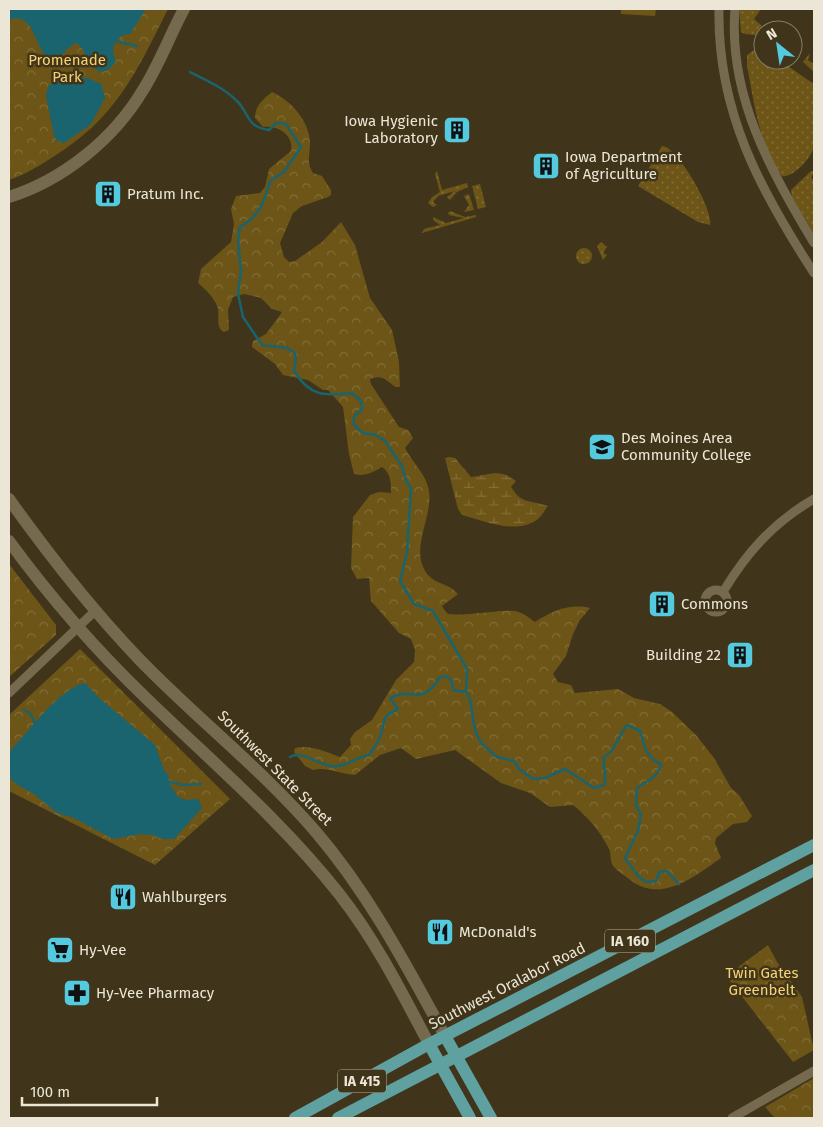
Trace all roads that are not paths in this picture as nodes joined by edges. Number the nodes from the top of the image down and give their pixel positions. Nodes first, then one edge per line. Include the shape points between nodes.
1 (184, 9) edge
2 (719, 9) edge
3 (735, 9) edge
4 (9, 197) edge
5 (814, 243) edge
6 (814, 273) edge
7 (9, 499) edge
8 (814, 499) edge
9 (9, 541) edge
10 (723, 592) dead end
11 (95, 611) junction
12 (78, 627) junction
13 (9, 693) edge
14 (814, 845) edge
15 (814, 870) edge
16 (445, 1036) junction
17 (429, 1044) junction
18 (457, 1057) junction
19 (440, 1065) junction
20 (814, 1071) edge
21 (295, 1118) edge
22 (338, 1118) edge
23 (470, 1118) edge
24 (491, 1118) edge
25 (732, 1118) edge

1 - 4 main road via 145,88 117,125 73,164 40,184
2 - 6 street via 723,76 741,141 767,194
3 - 5 street via 739,72 751,120 776,178
7 - 11 main road, Southwest State Street
8 - 10 street via 762,537
9 - 12 main road
11 - 12 street
11 - 16 main road, Southwest State Street via 141,661 267,778 318,833 367,898
12 - 13 street
12 - 17 main road via 145,697 274,819 325,876 372,939
14 - 16 main road, Southwest Oralabor Road / IA 160
15 - 18 main road, IA 160
16 - 17 main road, Southwest Oralabor Road / IA 415
16 - 18 main road, Southwest State Street
17 - 19 main road
17 - 21 main road, Southwest Oralabor Road / IA 415
18 - 19 main road, IA 160
18 - 24 main road, Southwest State Street
19 - 22 main road, IA 415
19 - 23 main road
20 - 25 street

